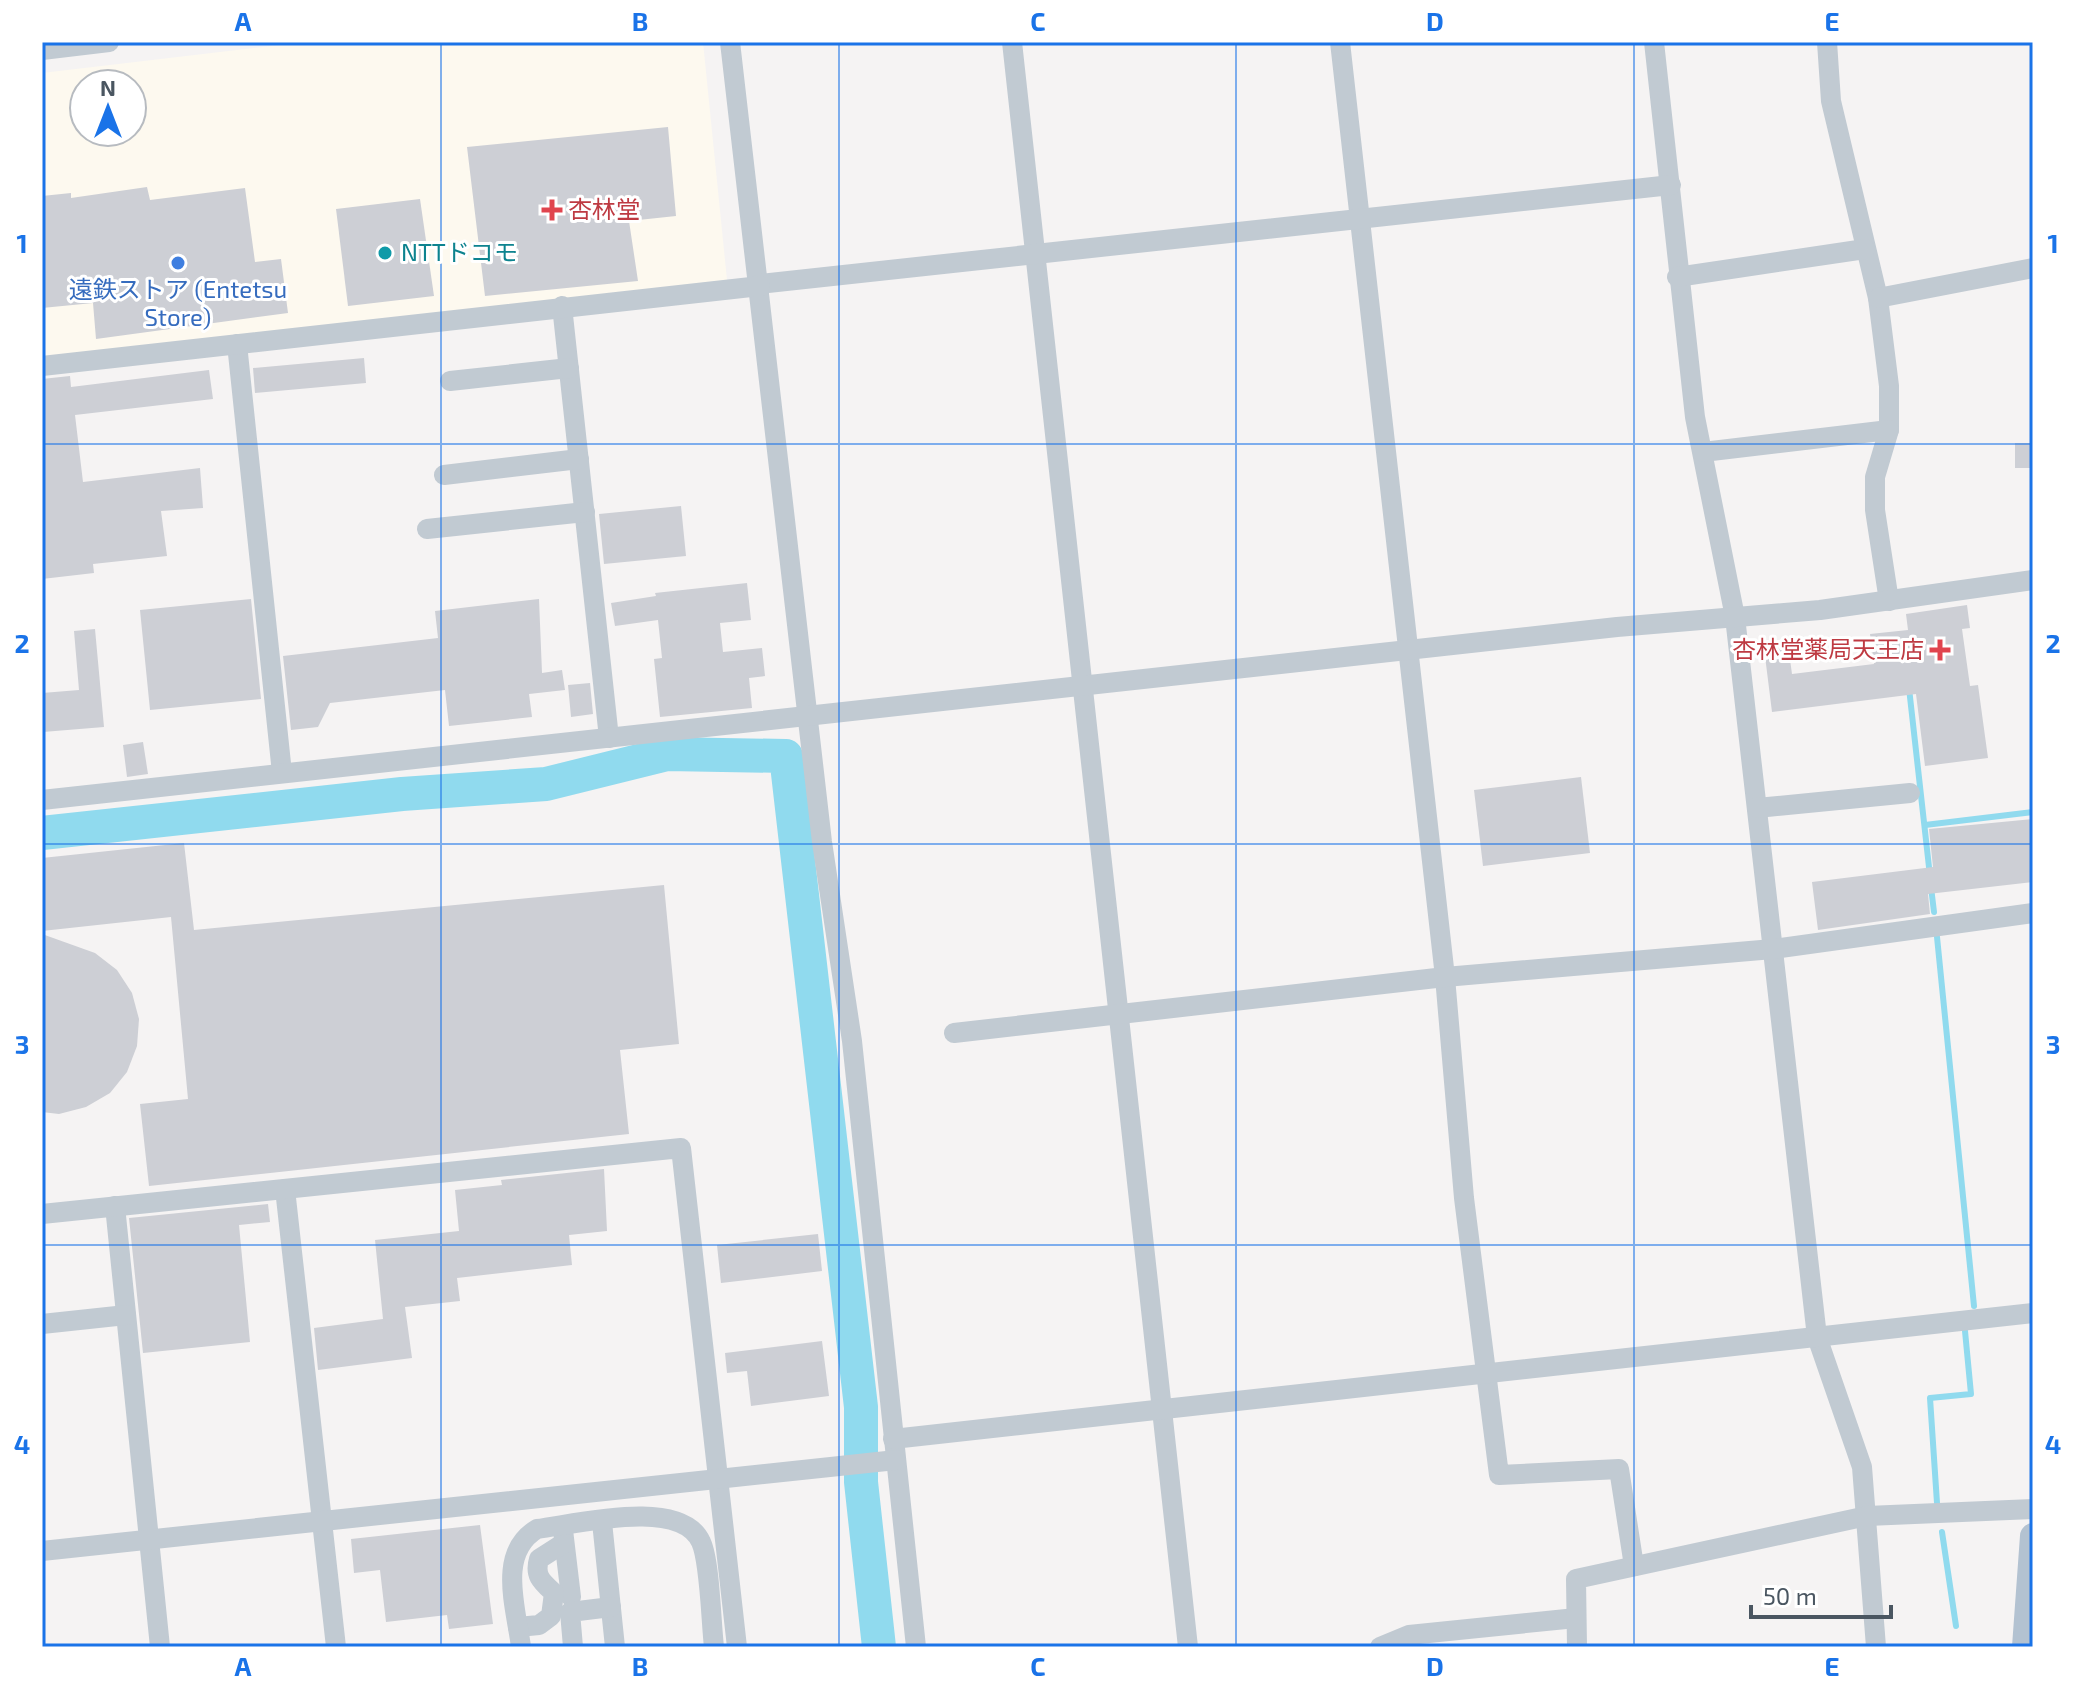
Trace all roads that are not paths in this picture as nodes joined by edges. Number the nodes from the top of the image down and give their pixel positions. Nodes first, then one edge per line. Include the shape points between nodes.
1 (109, 42) edge
2 (730, 42) edge
3 (1012, 42) edge
4 (1340, 42) edge
5 (1654, 42) edge
6 (1827, 42) edge
7 (42, 50) edge
8 (1671, 185) junction
9 (1361, 216) junction
10 (1865, 249) junction
11 (1037, 255) junction
12 (2033, 268) edge
13 (1677, 277) junction
14 (751, 286) junction
15 (1878, 298) junction
16 (562, 306) junction
17 (237, 344) junction
18 (42, 366) edge
19 (569, 368) junction
20 (450, 381) dead end
21 (1889, 430) junction
22 (1703, 452) junction
23 (579, 459) junction
24 (444, 475) dead end
25 (585, 512) junction
26 (427, 529) dead end
27 (2033, 580) edge
28 (1889, 601) junction
29 (1735, 617) junction
30 (1409, 650) junction
31 (1084, 686) junction
32 (807, 716) junction
33 (609, 738) junction
34 (282, 773) junction
35 (1910, 793) dead end
36 (42, 800) edge
37 (1757, 808) junction
38 (2033, 913) edge
39 (1773, 949) junction
40 (1445, 977) junction
41 (1120, 1014) junction
42 (954, 1033) dead end
43 (285, 1189) junction
44 (115, 1206) junction
45 (42, 1214) edge
46 (2033, 1313) edge
47 (126, 1315) junction
48 (42, 1324) edge
49 (1817, 1337) junction
50 (1489, 1374) junction
51 (1162, 1410) junction
52 (893, 1439) junction
53 (896, 1460) junction
54 (719, 1479) junction
55 (2033, 1509) edge
56 (1867, 1516) junction
57 (323, 1521) junction
58 (602, 1522) junction
59 (563, 1534) junction
60 (2033, 1536) edge
61 (149, 1541) junction
62 (42, 1551) edge
63 (1634, 1566) junction
64 (571, 1597) dead end
65 (611, 1607) junction
66 (1576, 1618) junction
67 (520, 1637) edge
68 (160, 1647) edge
69 (336, 1647) edge
70 (573, 1647) edge
71 (615, 1647) edge
72 (714, 1647) edge
73 (737, 1647) edge
74 (916, 1647) edge
75 (1188, 1647) edge
76 (1380, 1647) edge
77 (1577, 1647) edge
78 (1876, 1647) edge
79 (2025, 1647) edge

1 - 7 street
2 - 14 street
3 - 11 street
4 - 9 street
5 - 8 street
6 - 10 street via 1831,101
8 - 9 street
8 - 13 street
9 - 11 street
9 - 30 street
10 - 13 street
10 - 15 street
11 - 14 street
11 - 31 street
12 - 15 street
13 - 22 street
14 - 16 street
14 - 32 street
15 - 21 street
16 - 17 street
16 - 19 street
17 - 18 street
17 - 34 street
19 - 20 street
19 - 23 street
21 - 22 street
21 - 28 street via 1875,477 1875,510
22 - 29 street
23 - 24 street
23 - 25 street
25 - 26 street
25 - 33 street
27 - 28 street
28 - 29 street
29 - 30 street
29 - 37 street
30 - 31 street
30 - 40 street
31 - 32 street
31 - 41 street
32 - 33 street
32 - 52 street via 852,1041
33 - 34 street
34 - 36 street
35 - 37 street
37 - 39 street
38 - 39 street
39 - 40 street
39 - 49 street
40 - 41 street
40 - 50 street via 1464,1198
41 - 42 street
41 - 51 street
43 - 44 street
43 - 54 street via 681,1148
43 - 57 street
44 - 45 street
44 - 47 street
46 - 49 street
47 - 48 street
47 - 61 street
49 - 50 street
49 - 56 street via 1862,1467
50 - 51 street
50 - 63 street via 1499,1475 1619,1469
51 - 52 street
51 - 75 street
52 - 53 street
53 - 54 street
53 - 74 street
54 - 57 street
54 - 73 street
55 - 56 street
56 - 63 street
56 - 78 street
57 - 61 street
57 - 69 street
58 - 59 street
58 - 65 street
58 - 72 street via 659,1515 691,1527 702,1543
59 - 64 street
59 - 67 street via 535,1569 554,1593 551,1616
59 - 67 street via 537,1529 523,1537 512,1554
60 - 79 main road
61 - 62 street
61 - 68 street
63 - 66 street via 1576,1579
65 - 70 street via 570,1612
65 - 71 street
66 - 76 street via 1423,1632
66 - 77 street

